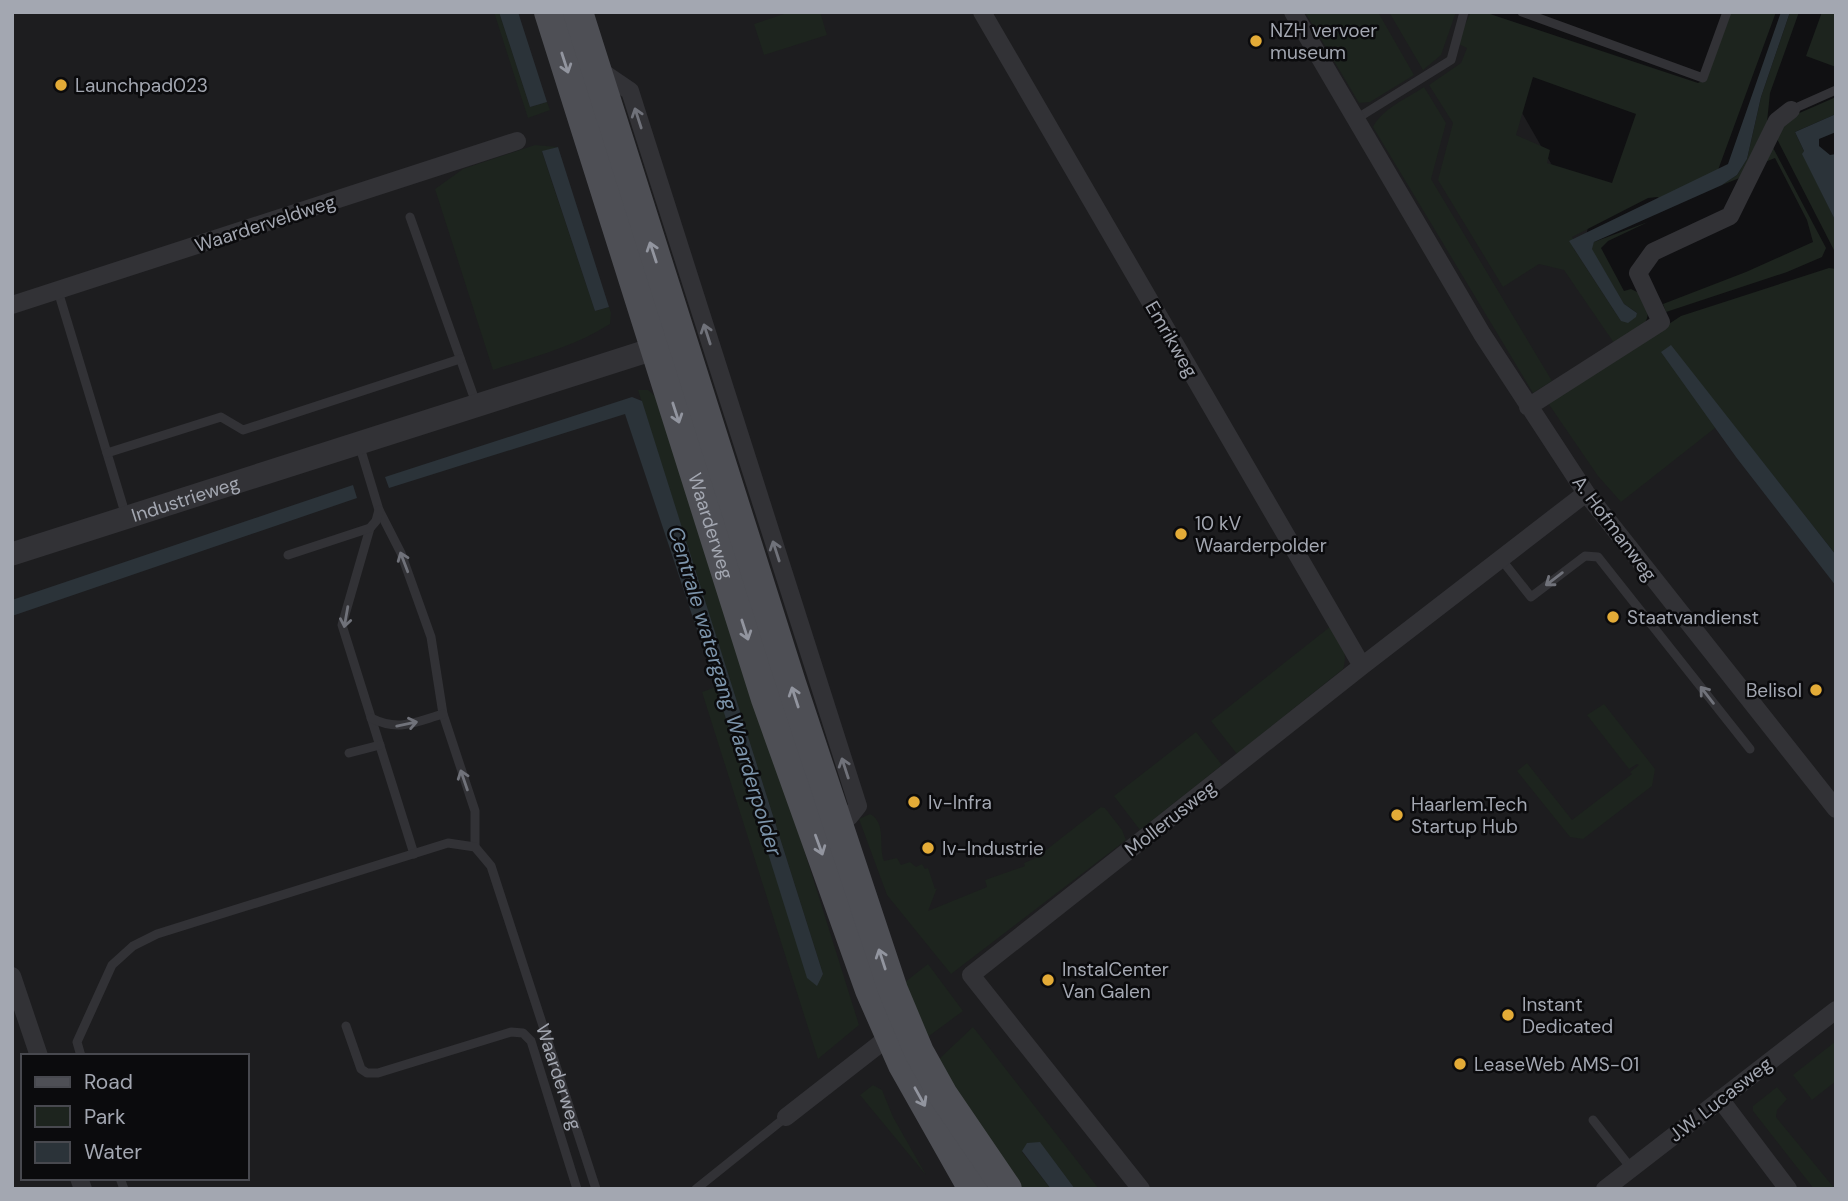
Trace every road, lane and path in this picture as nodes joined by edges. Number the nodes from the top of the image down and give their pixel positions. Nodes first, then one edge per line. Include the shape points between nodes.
1 (549, 12) edge
2 (578, 12) edge
3 (982, 12) edge
4 (1293, 12) edge
5 (1464, 12) edge
6 (1522, 12) edge
7 (1727, 12) edge
8 (594, 65) junction
9 (1836, 90) edge
10 (1791, 110) joint
11 (1356, 119) junction
12 (517, 141) dead end
13 (410, 217) dead end
14 (58, 291) junction
15 (12, 305) edge
16 (668, 344) junction
17 (460, 359) junction
18 (477, 406) junction
19 (1528, 407) junction
20 (359, 443) junction
21 (107, 453) junction
22 (1586, 494) junction
23 (379, 510) junction
24 (126, 517) junction
25 (370, 528) junction
26 (12, 554) edge
27 (288, 555) dead end
28 (1502, 559) junction
29 (1362, 666) junction
30 (443, 714) junction
31 (371, 718) junction
32 (380, 745) junction
33 (1750, 749) dead end
34 (349, 753) dead end
35 (1836, 809) edge
36 (838, 826) junction
37 (475, 847) junction
38 (415, 854) junction
39 (12, 976) edge
40 (1836, 1010) edge
41 (346, 1026) dead end
42 (898, 1030) junction
43 (38, 1054) edge
44 (80, 1054) edge
45 (1720, 1099) junction
46 (786, 1117) joint
47 (1593, 1120) dead end
48 (1631, 1168) junction
49 (576, 1189) edge
50 (596, 1189) edge
51 (696, 1189) edge
52 (973, 1189) edge
53 (1007, 1189) edge
54 (1141, 1189) edge
55 (1605, 1189) edge
56 (1788, 1189) edge

1 -> 16 main road, Waarderweg
2 - 8 main road, Waarderweg
3 - 29 street, Emrikweg
4 - 11 street, A. Hofmanweg
5 - 11 lane via 1451,60
6 - 7 lane via 1703,78
16 -> 8 main road, Waarderweg
36 -> 8 street via 858,806 638,118 629,92
9 - 10 lane
10 - 19 street via 1777,121 1730,216 1653,252 1638,272 1661,322
11 - 19 street, A. Hofmanweg
12 - 14 street, Waarderveldweg
13 - 17 lane
14 - 15 street, Waarderveldweg
14 - 21 lane
16 - 18 street, Industrieweg
36 -> 16 main road, Waarderweg
16 -> 42 main road, Waarderweg via 766,699 870,990
17 - 18 lane
17 - 21 lane via 243,430 221,417
18 - 20 street, Industrieweg
19 - 22 street, A. Hofmanweg
20 - 23 lane
20 - 24 street, Industrieweg
21 - 24 lane
22 - 28 street, Mollerusweg
22 - 35 street, A. Hofmanweg
23 - 25 lane
30 -> 23 lane via 431,637 401,553
24 - 26 street, Industrieweg
25 - 27 lane
25 -> 31 lane via 342,625
28 - 29 street, Mollerusweg
33 -> 28 lane via 1598,557 1585,556 1531,597
29 - 54 street, Mollerusweg via 971,975
31 -> 30 lane via 400,727
37 -> 30 lane via 475,811
31 - 32 lane
32 - 34 lane
32 - 38 lane
42 -> 36 main road, Waarderweg
37 - 38 lane via 448,844
37 - 50 lane, Waarderweg via 491,866
38 - 44 lane via 157,934 133,946 112,964 77,1042
39 - 43 street
40 - 45 street, J.W. Lucasweg
41 - 49 lane via 361,1069 367,1073 511,1032 523,1033 531,1041
42 - 46 street
42 -> 52 main road, Waarderweg via 903,1065
42 - 53 main road, Waarderweg
45 - 48 street, J.W. Lucasweg
45 - 56 street
46 - 51 lane
47 - 48 lane
48 - 55 street, J.W. Lucasweg

